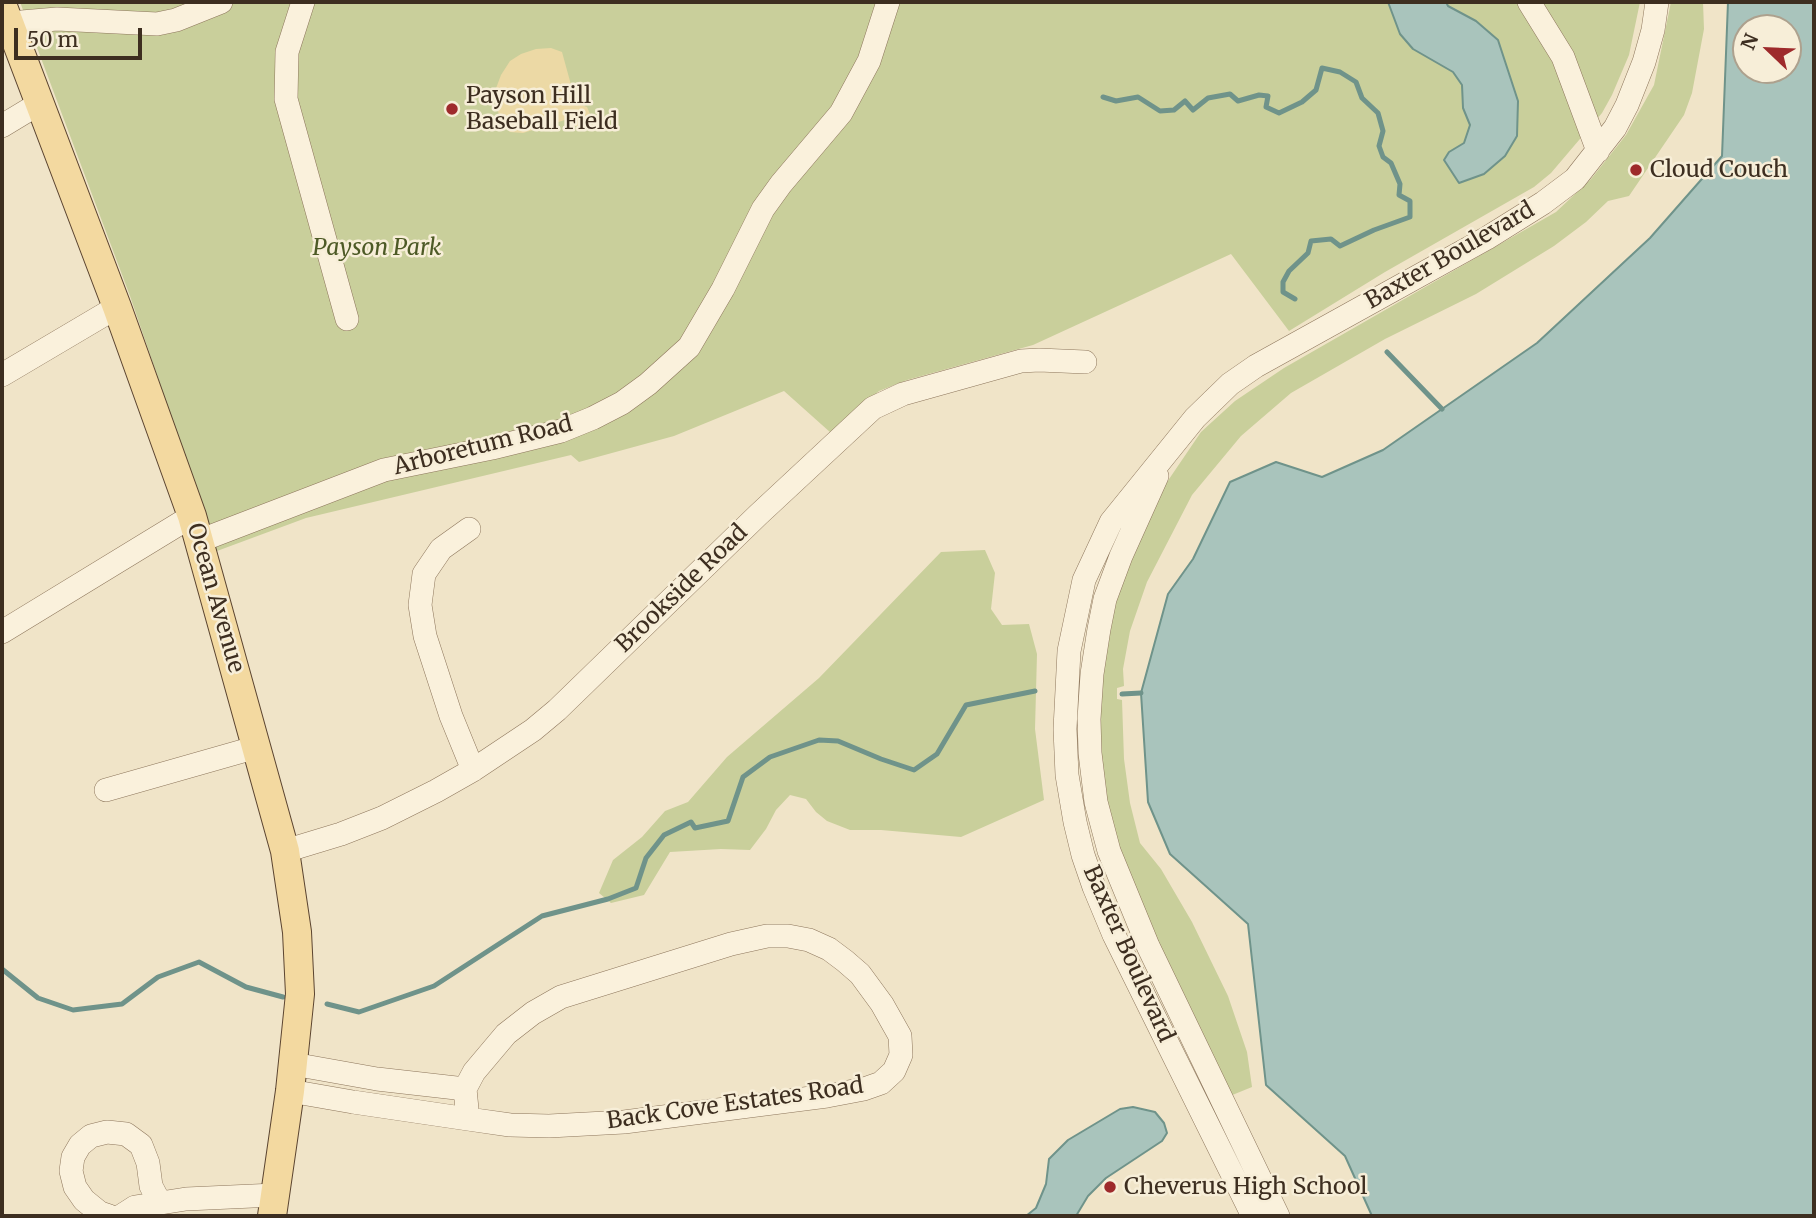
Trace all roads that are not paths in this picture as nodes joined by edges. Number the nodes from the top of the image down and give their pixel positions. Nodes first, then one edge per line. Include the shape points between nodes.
1 (221, 2) edge
2 (303, 2) edge
3 (888, 2) edge
4 (1530, 2) edge
5 (1657, 2) edge
6 (6, 13) edge
7 (40, 103) junction
8 (2, 126) edge
9 (1598, 150) junction
10 (117, 307) junction
11 (347, 319) dead end
12 (1085, 362) dead end
13 (2, 374) edge
14 (1168, 451) junction
15 (195, 529) junction
16 (469, 529) dead end
17 (2, 632) edge
18 (257, 747) junction
19 (473, 770) junction
20 (106, 790) dead end
21 (285, 851) junction
22 (291, 1078) junction
23 (465, 1089) junction
24 (468, 1119) junction
25 (160, 1203) junction
26 (274, 1205) edge
27 (130, 1213) edge
28 (109, 1216) edge
29 (1253, 1216) edge
30 (1278, 1216) edge

1 - 6 street via 157,24
2 - 11 street via 287,52 286,99
3 - 15 street, Arboretum Road via 857,88 763,209 689,347 648,384 622,403 561,431 384,470
4 - 9 street via 1563,57
5 - 9 street, Baxter Boulevard via 1637,83 1615,128
6 - 7 main road, Ocean Avenue
7 - 8 street
7 - 10 main road, Ocean Avenue
9 - 14 street, Baxter Boulevard via 1575,179 1532,210 1256,366 1211,401
10 - 13 street
10 - 15 main road, Ocean Avenue
12 - 19 street, Brookside Road via 1021,361 903,394 873,408 557,710
14 - 29 street, Baxter Boulevard via 1111,522 1084,580 1069,651 1067,775 1094,887
14 - 30 street, Baxter Boulevard via 1105,599 1089,719 1096,802 1109,851 1148,946
15 - 17 street, Arboretum Road
15 - 18 main road, Ocean Avenue
16 - 19 street via 441,549 424,574 420,605 425,636
18 - 20 street
18 - 21 main road, Ocean Avenue
19 - 21 street, Brookside Road via 382,818
21 - 22 main road, Ocean Avenue via 300,978
22 - 23 street via 377,1079
22 - 24 street, Back Cove Estates Road
22 - 26 main road, Ocean Avenue
23 - 24 street
23 - 24 street, Back Cove Estates Road via 506,1034 561,997 767,936 809,940 845,961 860,974 900,1036 901,1055 894,1071 881,1083 827,1096 624,1122 550,1126
25 - 26 street via 186,1199
25 - 27 street
25 - 28 street via 141,1145 126,1134 99,1133 80,1145 71,1171 84,1200

